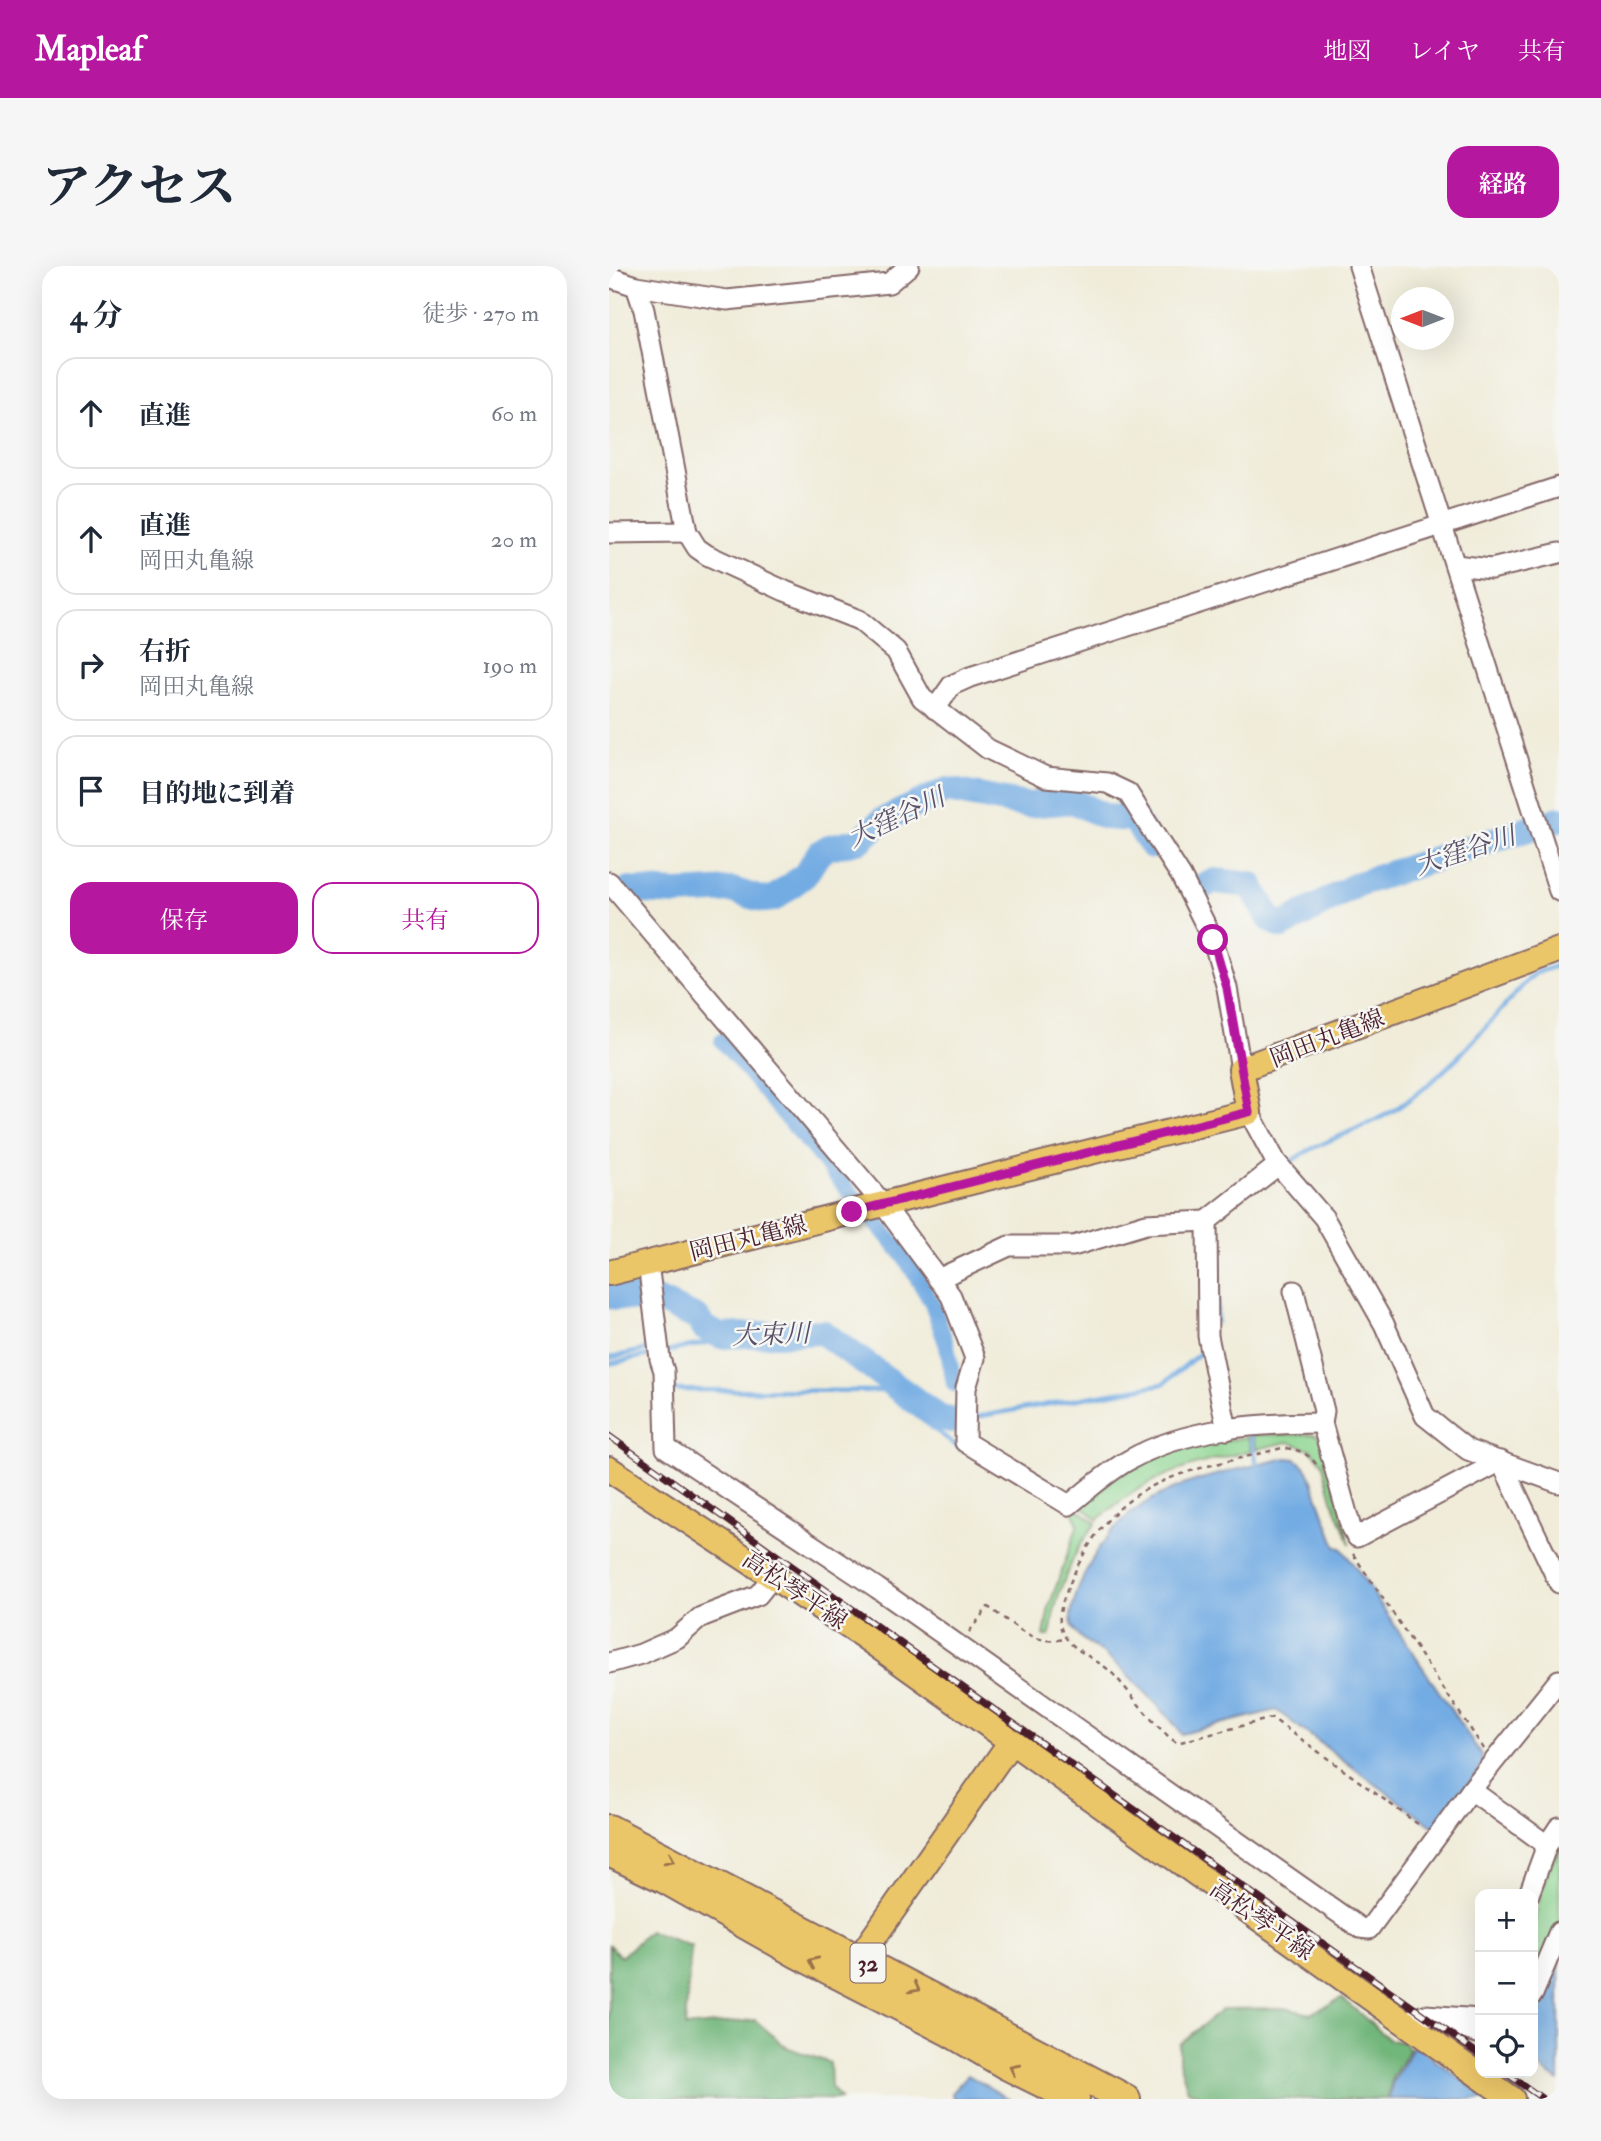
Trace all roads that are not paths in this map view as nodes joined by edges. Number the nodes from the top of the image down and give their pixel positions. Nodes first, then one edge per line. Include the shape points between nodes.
1 (909, 266) edge
2 (1359, 266) edge
3 (609, 277) edge
4 (636, 286) junction
5 (1559, 487) edge
6 (1442, 525) junction
7 (687, 532) junction
8 (609, 533) edge
9 (1559, 553) edge
10 (1455, 565) junction
11 (935, 709) junction
12 (609, 883) edge
13 (1559, 891) edge
14 (1559, 950) edge
15 (1241, 1069) junction
16 (1249, 1112) junction
17 (1282, 1168) junction
18 (870, 1208) junction
19 (1207, 1221) junction
20 (648, 1263) junction
21 (609, 1273) edge
22 (937, 1279) junction
23 (1294, 1291) dead end
24 (1322, 1423) junction
25 (1227, 1430) junction
26 (1501, 1461) junction
27 (609, 1469) edge
28 (1559, 1483) edge
29 (774, 1575) junction
30 (1559, 1583) edge
31 (609, 1662) edge
32 (1559, 1681) edge
33 (1010, 1743) junction
34 (1471, 1790) junction
35 (1559, 1828) edge
36 (609, 1829) edge
37 (1547, 1845) junction
38 (609, 1852) edge
39 (1531, 1889) edge
40 (1559, 1932) edge
41 (852, 1967) junction
42 (1538, 1982) edge
43 (1415, 2018) junction
44 (1475, 2019) edge
45 (1475, 2033) edge
46 (1075, 2099) edge
47 (1126, 2099) edge
48 (1512, 2099) edge

1 - 4 street via 889,282 782,296 727,300
2 - 6 street
3 - 4 street
4 - 7 street
5 - 6 street
6 - 10 street
6 - 11 street via 970,677 952,685
7 - 8 street
7 - 11 street via 707,555 859,620 895,651 922,698
9 - 10 street via 1491,569
10 - 13 street
11 - 15 street via 988,748 1046,778 1107,783 1128,793 1181,876 1213,940 1223,969
12 - 18 street
14 - 15 main road, 岡田丸亀線
15 - 16 main road, 岡田丸亀線
16 - 17 street
16 - 18 main road, 岡田丸亀線
17 - 19 street
17 - 26 street via 1324,1218 1384,1324 1425,1416 1456,1443
18 - 20 main road, 岡田丸亀線
18 - 22 street
19 - 22 street via 1146,1224 1073,1247 1009,1247
19 - 25 street via 1210,1342
20 - 21 main road, 岡田丸亀線
20 - 34 street via 664,1371 666,1448 959,1646 1360,1928 1369,1929
22 - 25 street via 951,1296 975,1358 966,1388 965,1442 1069,1505 1131,1459 1168,1442
23 - 24 street via 1324,1411
24 - 25 street
24 - 26 street via 1357,1537
26 - 28 street
26 - 30 street
27 - 29 main road, 高松琴平線
29 - 31 street via 758,1595 701,1617 677,1638
29 - 33 main road, 高松琴平線
32 - 34 street
33 - 41 main road
33 - 43 main road, 高松琴平線
34 - 37 street
35 - 37 street
36 -> 41 highway, 32
37 - 39 street
41 -> 38 highway, 32
40 - 42 street
46 -> 41 highway, 32 via 1006,2066
41 -> 47 highway, 32
43 - 44 street
43 - 45 street
43 - 48 main road, 高松琴平線

